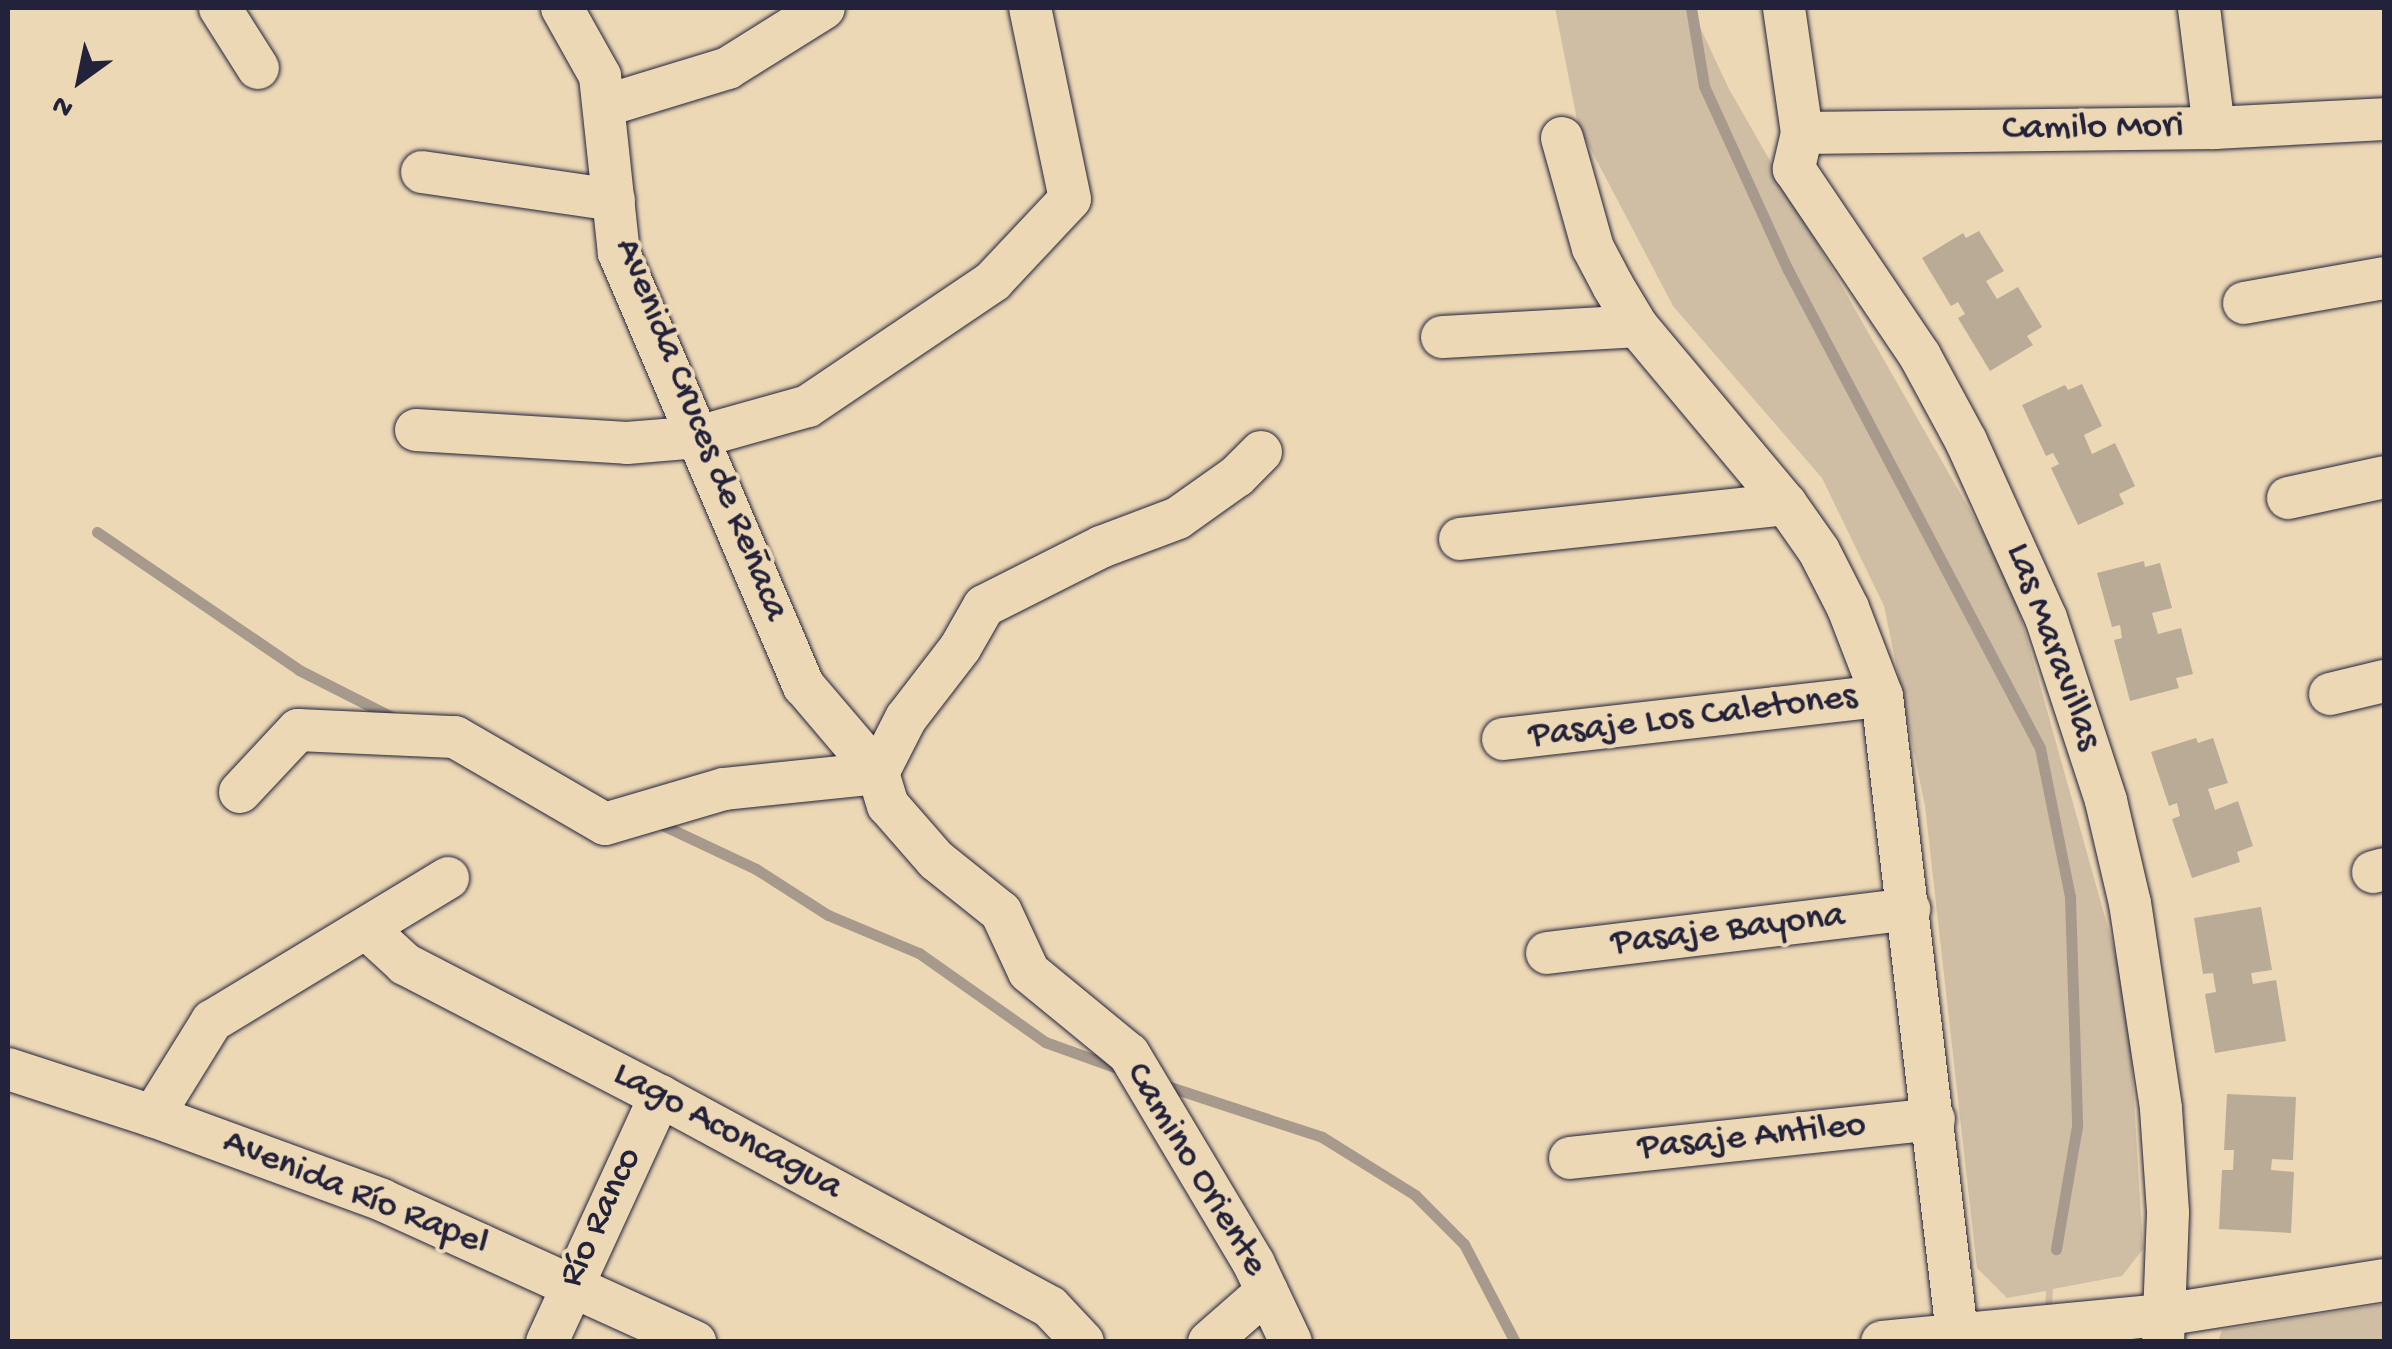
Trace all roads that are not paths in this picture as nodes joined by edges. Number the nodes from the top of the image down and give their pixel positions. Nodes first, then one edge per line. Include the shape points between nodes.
1 (220, 8) edge
2 (562, 8) edge
3 (824, 8) edge
4 (1030, 8) edge
5 (1784, 8) edge
6 (2199, 8) edge
7 (258, 68) dead end
8 (604, 106) junction
9 (2384, 119) edge
10 (2214, 128) junction
11 (1802, 133) junction
12 (1562, 138) dead end
13 (422, 172) dead end
14 (614, 200) junction
15 (2384, 278) edge
16 (2244, 303) dead end
17 (1638, 326) junction
18 (1442, 336) dead end
19 (416, 430) dead end
20 (698, 437) junction
21 (1261, 452) dead end
22 (2384, 478) edge
23 (2288, 498) dead end
24 (1786, 504) junction
25 (1460, 540) dead end
26 (2384, 680) edge
27 (2330, 694) dead end
28 (1882, 696) junction
29 (1502, 739) dead end
30 (878, 773) junction
31 (240, 792) dead end
32 (448, 878) dead end
33 (1908, 909) junction
34 (366, 929) junction
35 (1547, 953) dead end
36 (8, 1069) edge
37 (660, 1096) junction
38 (153, 1116) junction
39 (1934, 1118) junction
40 (1570, 1158) dead end
41 (2384, 1280) edge
42 (570, 1283) junction
43 (1267, 1291) junction
44 (2163, 1328) edge
45 (1958, 1337) edge
46 (547, 1342) edge
47 (694, 1342) edge
48 (1084, 1342) edge
49 (1210, 1342) edge
50 (1291, 1342) edge
51 (1882, 1342) edge

1 - 7 street
2 - 8 street, Avenida Cruces de Reñaca via 600,76
3 - 8 street via 728,68
4 - 20 street via 1070,199 993,281 808,406
5 - 11 street, Las Maravillas
6 - 10 street
8 - 14 street, Avenida Cruces de Reñaca
9 - 10 street, Camilo Mori
10 - 11 street, Camilo Mori
11 - 44 street, Las Maravillas via 1794,169 1920,356 1966,441 2046,618 2078,709 2126,886 2149,1005 2168,1213
12 - 17 street via 1593,248
13 - 14 street
14 - 20 street, Avenida Cruces de Reñaca via 620,253
15 - 16 street
17 - 18 street
17 - 24 street
19 - 20 street via 626,443
20 - 30 street, Avenida Cruces de Reñaca via 804,686
21 - 30 street via 1178,518 984,606 906,718
22 - 23 street
24 - 25 street
24 - 28 street via 1848,608
26 - 27 street
28 - 29 street, Pasaje Los Caletones
28 - 33 street
30 - 31 street via 724,789 605,824 455,737 298,730
30 - 43 street, Camino Oriente via 888,806 936,860 1001,912 1029,972 1129,1054
32 - 34 street
33 - 35 street, Pasaje Bayona
33 - 39 street
34 - 37 street, Lago Aconcagua via 405,964
34 - 38 street via 212,1020
36 - 38 street, Avenida Río Rapel
37 - 42 street, Río Ranco
37 - 48 street, Lago Aconcagua via 1050,1307
38 - 42 street, Avenida Río Rapel via 382,1200
39 - 40 street, Pasaje Antileo
39 - 45 street
41 - 44 street
42 - 46 street, Río Ranco
42 - 47 street, Avenida Río Rapel
43 - 49 street
43 - 50 street, Camino Oriente
44 - 45 street
45 - 51 street

